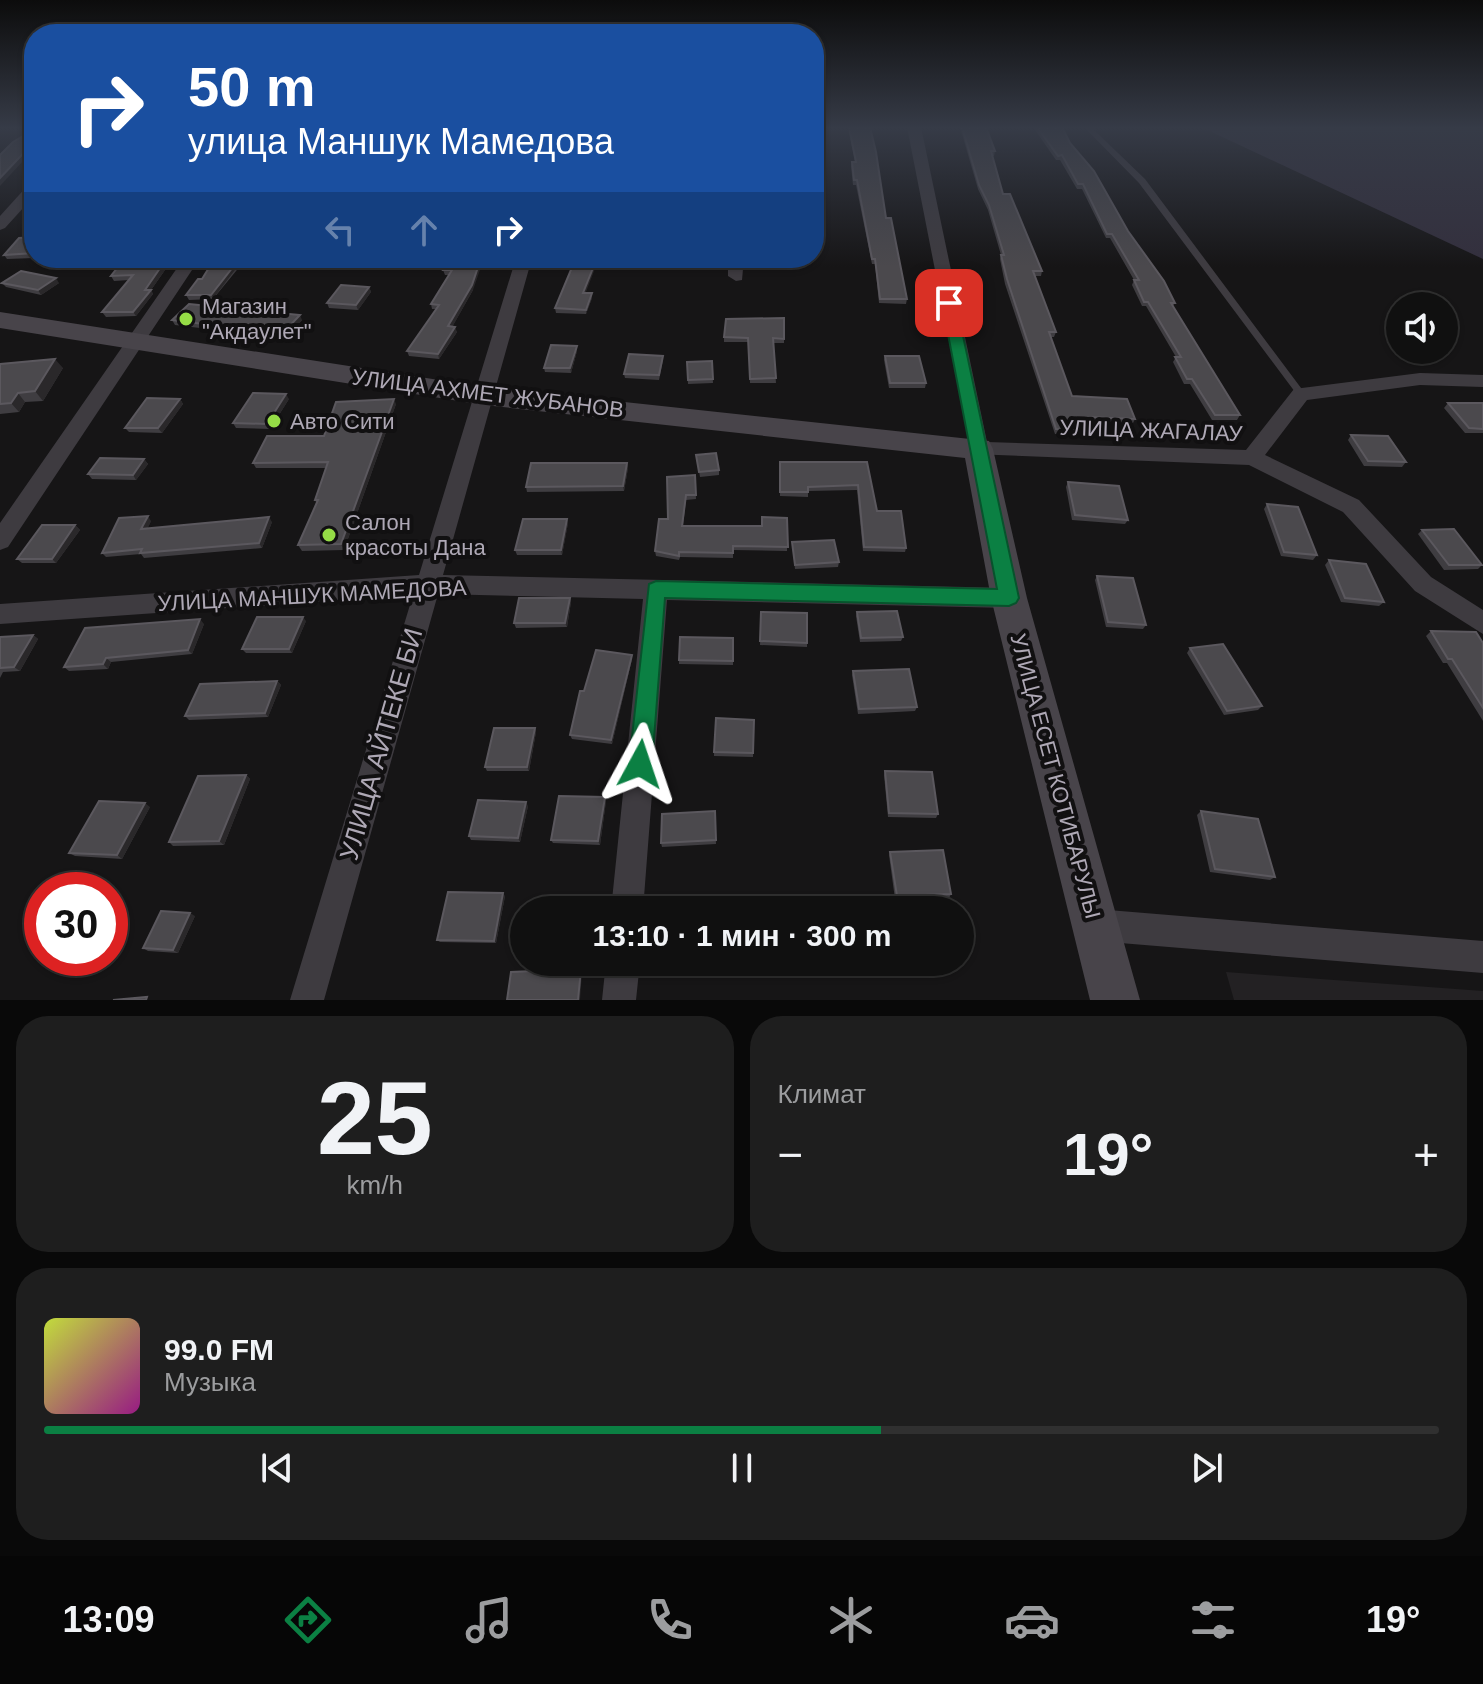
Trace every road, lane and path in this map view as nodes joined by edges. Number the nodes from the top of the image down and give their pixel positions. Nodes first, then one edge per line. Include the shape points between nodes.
1 (923, 174) edge
2 (1135, 174) edge
3 (24, 198) edge
4 (0, 225) edge
5 (185, 268) edge
6 (521, 268) edge
7 (736, 268) edge
8 (736, 276) dead end
9 (0, 320) edge
10 (136, 342) junction
11 (1483, 381) edge
12 (1301, 394) junction
13 (484, 396) junction
14 (978, 449) junction
15 (1252, 458) junction
16 (0, 541) edge
17 (427, 584) junction
18 (656, 590) junction
19 (1009, 598) junction
20 (0, 614) edge
21 (1483, 623) edge
22 (628, 896) edge
23 (1096, 925) junction
24 (1483, 957) edge
25 (622, 976) edge
26 (307, 1000) edge
27 (619, 1000) edge
28 (1115, 1000) edge

1 - 14 street, УЛИЦА ЕСЕТ КОТИБАРУЛЫ
2 - 12 lane
3 - 4 street
5 - 10 street
6 - 13 street, УЛИЦА АЙТЕКЕ БИ
7 - 8 street
9 - 10 main road, УЛИЦА АХМЕТ ЖУБАНОВ
10 - 13 main road, УЛИЦА АХМЕТ ЖУБАНОВ
10 - 16 street
11 - 12 street via 1420,379
12 - 15 street, УЛИЦА ЖАГАЛАУ
13 - 14 main road, УЛИЦА АХМЕТ ЖУБАНОВ
13 - 17 street, УЛИЦА АЙТЕКЕ БИ
14 - 15 street, УЛИЦА ЖАГАЛАУ
14 - 19 main road, УЛИЦА ЕСЕТ КОТИБАРУЛЫ
15 - 21 street via 1351,506 1423,584
17 - 18 street, УЛИЦА МАНШУК МАМЕДОВА
17 - 20 street, УЛИЦА МАНШУК МАМЕДОВА
17 - 26 street, УЛИЦА АЙТЕКЕ БИ
18 - 19 street, УЛИЦА МАНШУК МАМЕДОВА
18 - 22 street
19 - 23 main road, УЛИЦА ЕСЕТ КОТИБАРУЛЫ
23 - 24 street
23 - 28 main road, УЛИЦА ЕСЕТ КОТИБАРУЛЫ
25 - 27 street

